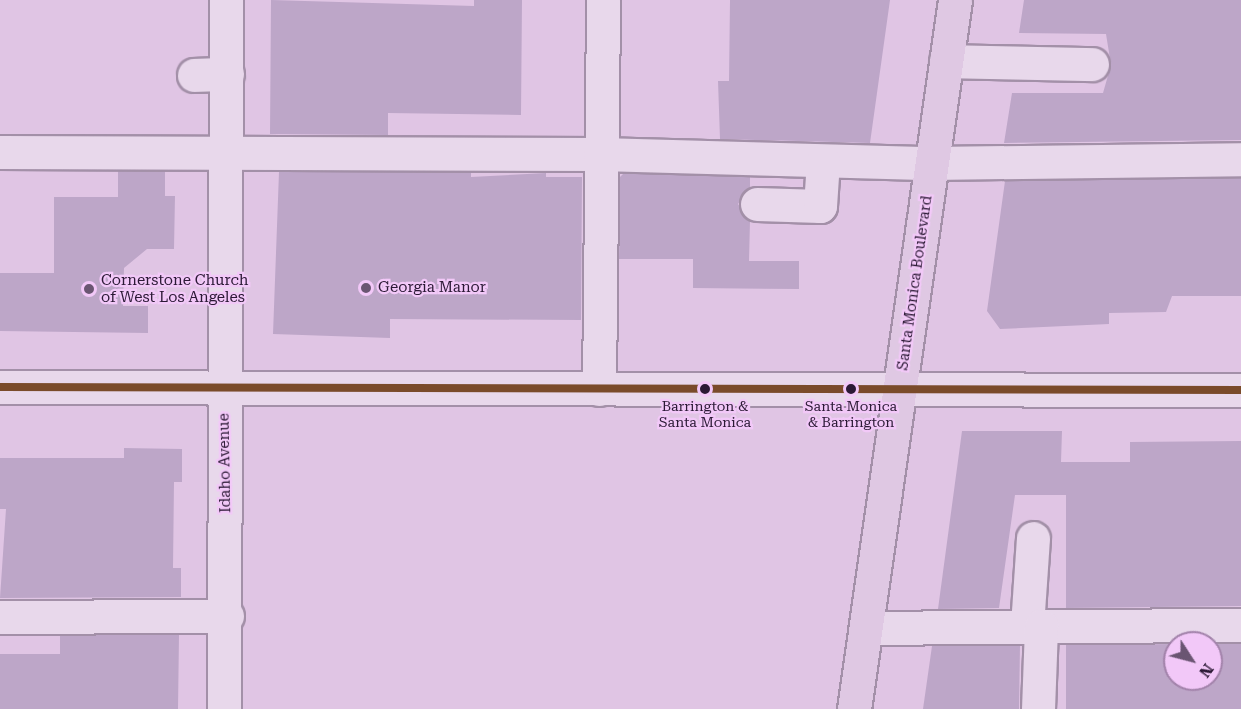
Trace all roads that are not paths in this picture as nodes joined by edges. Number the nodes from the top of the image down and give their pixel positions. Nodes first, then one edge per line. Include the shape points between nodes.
1 (226, 0) edge
2 (603, 0) edge
3 (955, 0) edge
4 (946, 61) junction
5 (1092, 63) dead end
6 (227, 74) junction
7 (194, 75) dead end
8 (0, 152) edge
9 (228, 154) junction
10 (600, 154) junction
11 (1241, 159) edge
12 (823, 161) junction
13 (931, 163) junction
14 (757, 204) dead end
15 (0, 387) edge
16 (225, 387) junction
17 (599, 389) junction
18 (1241, 390) edge
19 (899, 392) junction
20 (1033, 538) dead end
21 (227, 616) junction
22 (0, 618) edge
23 (1241, 625) edge
24 (1034, 626) junction
25 (866, 628) junction
26 (224, 709) edge
27 (854, 709) edge
28 (1038, 709) edge

1 - 6 street, Idaho Avenue
2 - 10 street
3 - 4 main road, Santa Monica Boulevard
4 - 5 street
4 - 13 main road, Santa Monica Boulevard
6 - 7 street
6 - 9 street, Idaho Avenue
8 - 9 street
9 - 10 street
9 - 16 street, Idaho Avenue
10 - 12 street
10 - 17 street
11 - 13 street
12 - 13 street
12 - 14 street via 820,206
13 - 19 main road, Santa Monica Boulevard
15 - 16 street
16 - 17 street
16 - 21 street, Idaho Avenue
17 - 19 street
18 - 19 street
19 - 25 main road, Santa Monica Boulevard
20 - 24 street
21 - 22 street
21 - 26 street, Idaho Avenue
23 - 24 street
24 - 25 street
24 - 28 street
25 - 27 main road, Santa Monica Boulevard

